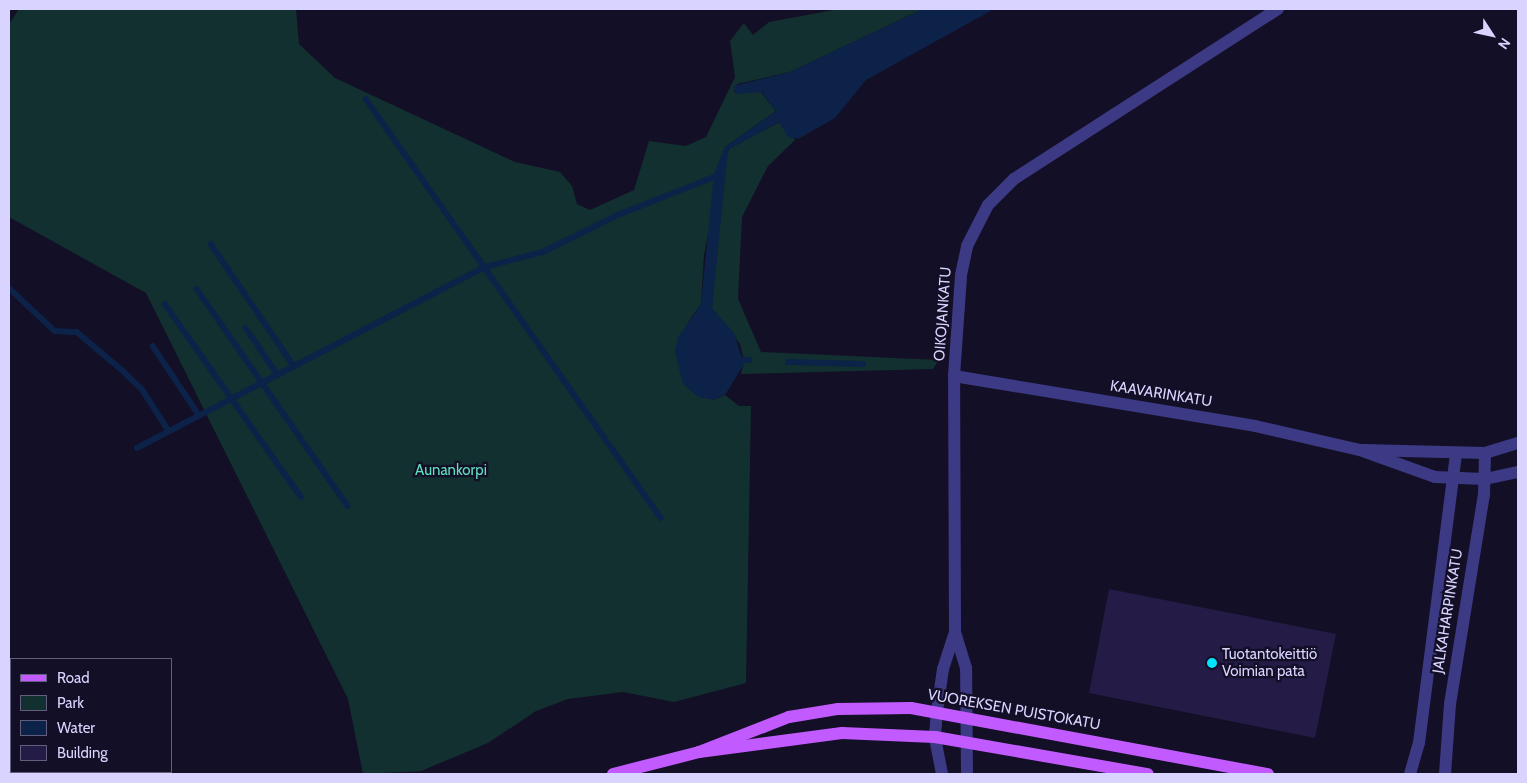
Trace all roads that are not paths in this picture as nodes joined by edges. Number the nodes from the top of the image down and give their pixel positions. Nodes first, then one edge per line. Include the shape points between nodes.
1 (1278, 9) edge
2 (954, 376) junction
3 (1518, 443) edge
4 (1360, 450) junction
5 (1456, 453) junction
6 (1485, 453) junction
7 (1518, 472) edge
8 (1452, 479) junction
9 (1485, 479) junction
10 (955, 632) junction
11 (937, 711) junction
12 (966, 716) junction
13 (935, 737) junction
14 (966, 743) junction
15 (699, 752) junction
16 (613, 774) edge
17 (942, 774) edge
18 (967, 774) edge
19 (1148, 774) edge
20 (1268, 774) edge
21 (1410, 774) edge
22 (1445, 774) edge

1 - 2 street, OIKOJANKATU via 1066,141 1000,191 979,219 963,262
2 - 4 street, KAAVARINKATU via 1255,426
2 - 10 street, OIKOJANKATU
3 - 6 street, KAAVARINKATU
4 - 5 street, KAAVARINKATU
4 - 8 street, KAAVARINKATU via 1423,474
5 - 6 street, KAAVARINKATU
5 - 8 street, JALKAHARPINKATU
6 - 9 street, JALKAHARPINKATU
7 - 9 street, KAAVARINKATU
8 - 9 street, KAAVARINKATU
8 - 21 street, JALKAHARPINKATU via 1419,743
9 - 22 street, JALKAHARPINKATU via 1450,704
10 - 11 street, OIKOJANKATU via 943,669
10 - 12 street, OIKOJANKATU via 966,668
11 - 12 main road, VUOREKSEN PUISTOKATU
11 - 13 street, OIKOJANKATU
11 - 15 main road, VUOREKSEN PUISTOKATU via 838,709 735,735
12 - 14 street, OIKOJANKATU
12 - 20 main road, VUOREKSEN PUISTOKATU
13 - 14 main road, VUOREKSEN PUISTOKATU
13 - 15 main road, VUOREKSEN PUISTOKATU via 842,733
13 - 17 street, OIKOJANKATU
14 - 18 street, OIKOJANKATU
14 - 19 main road, VUOREKSEN PUISTOKATU
15 - 16 main road, VUOREKSEN PUISTOKATU

